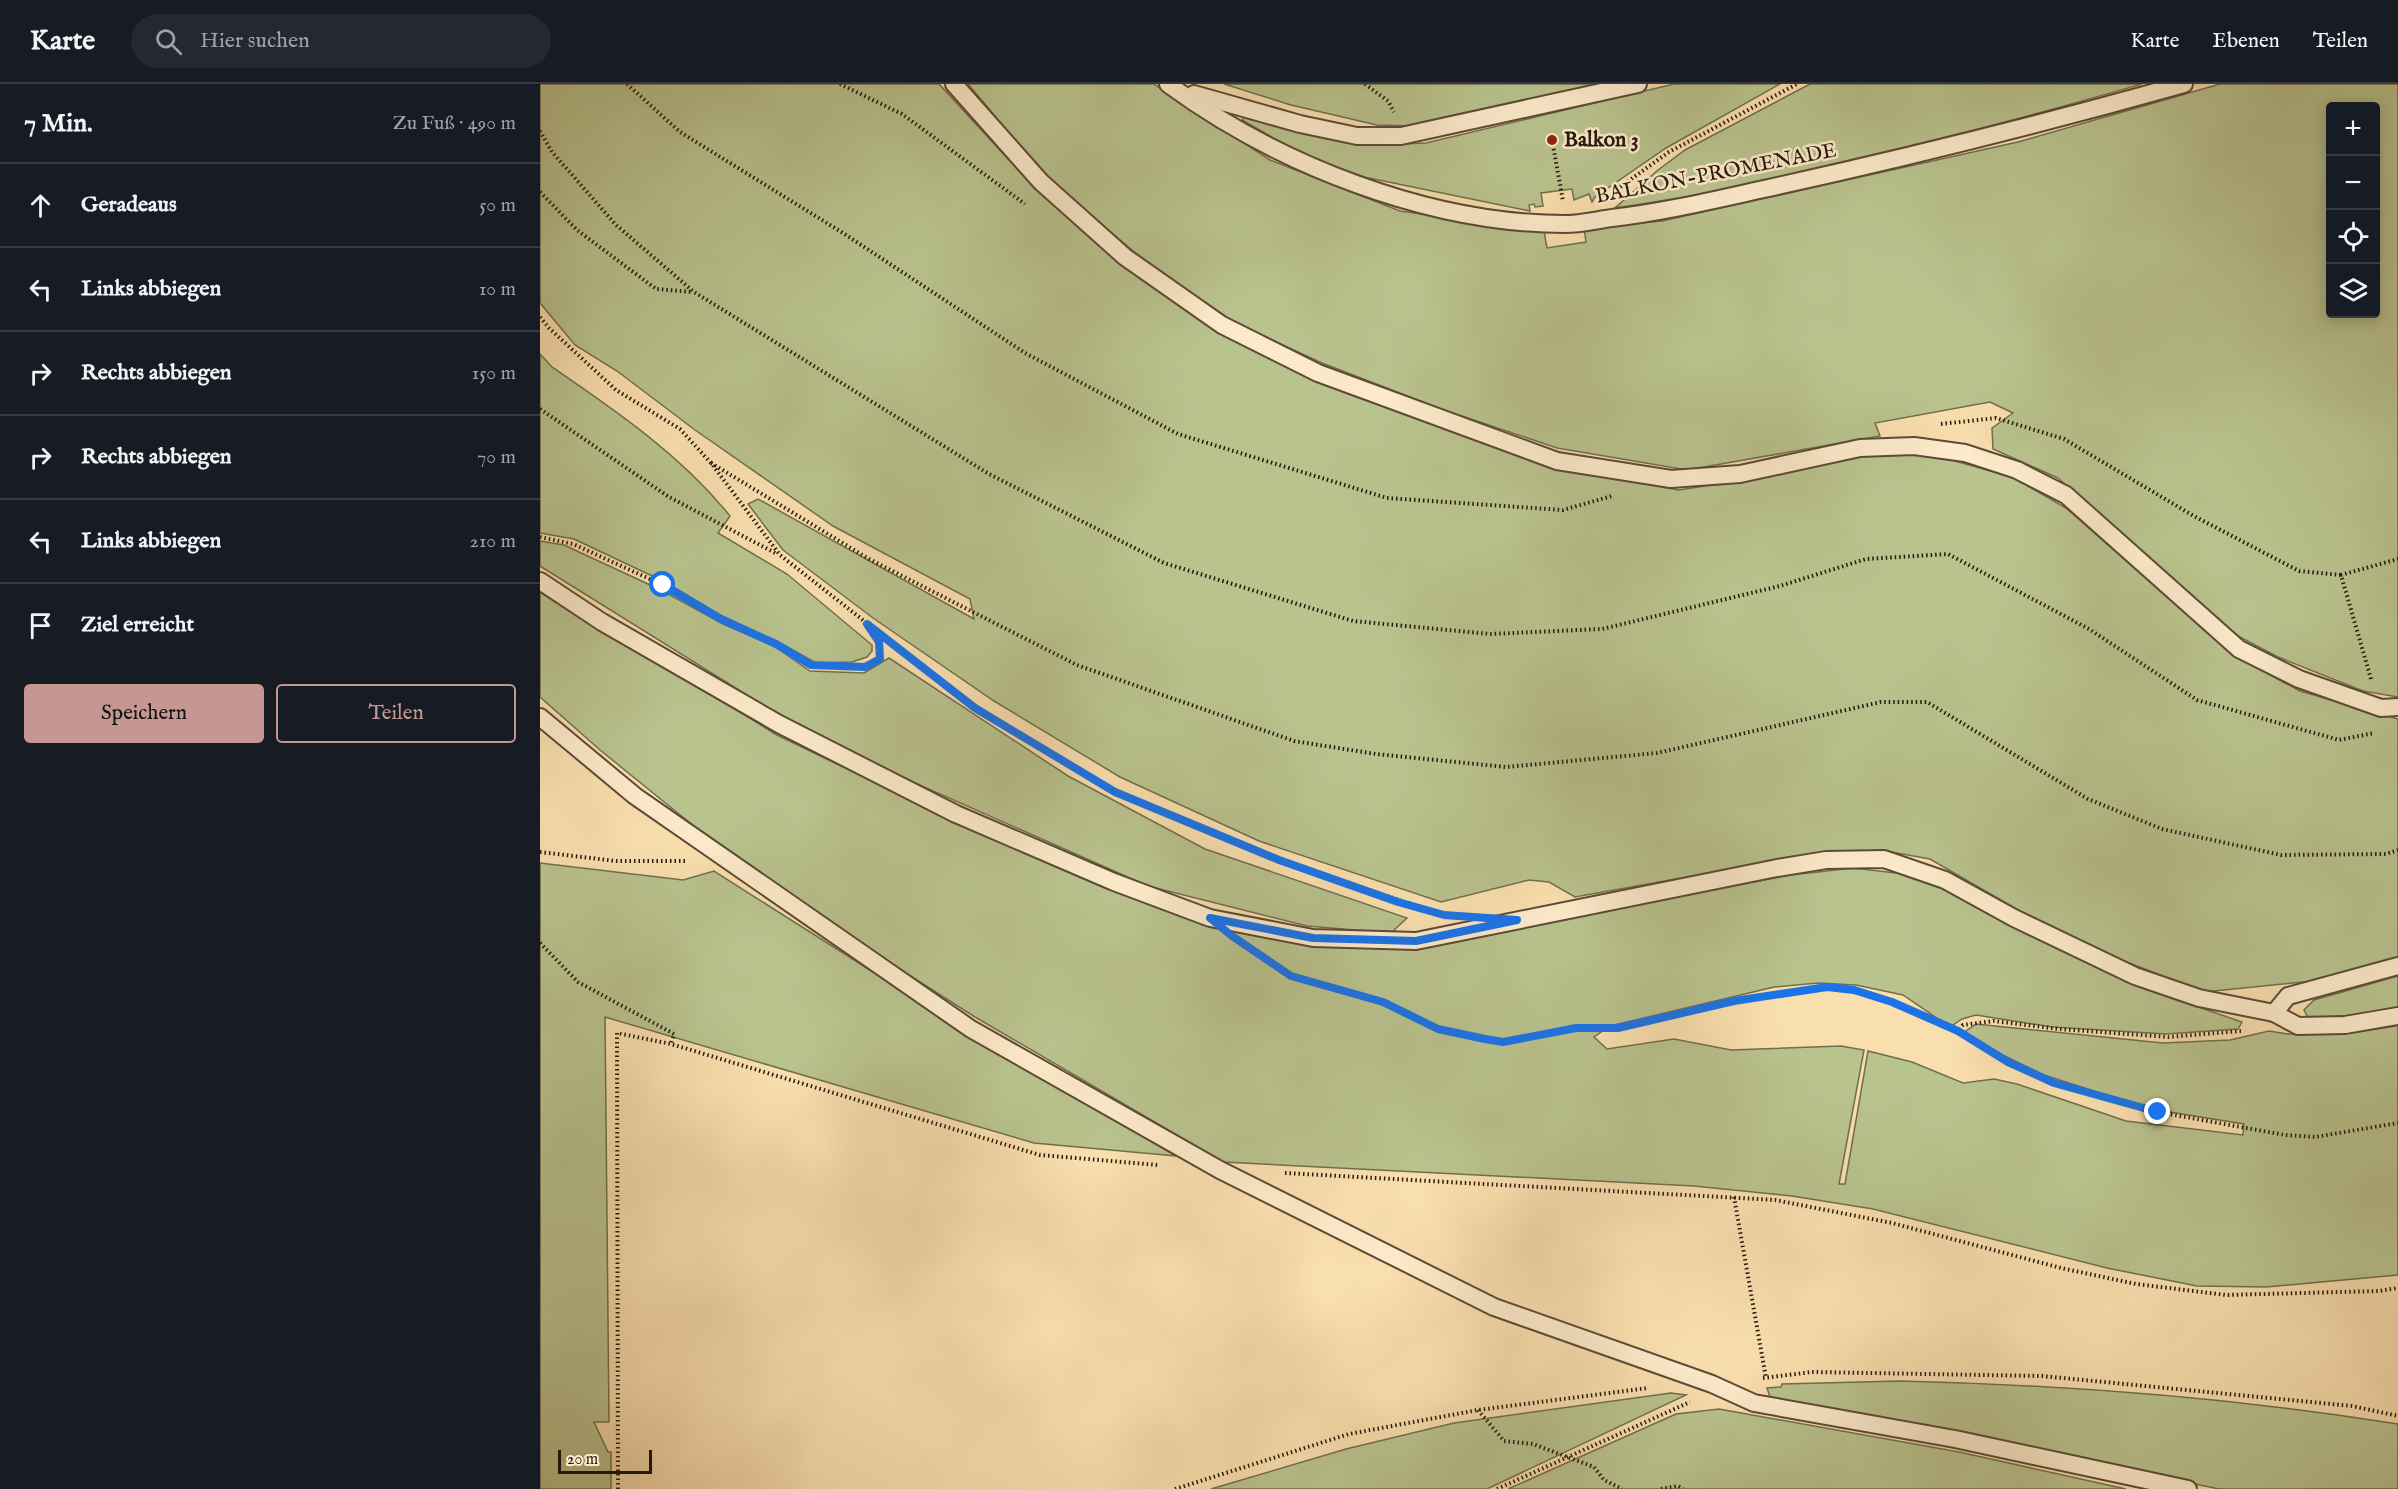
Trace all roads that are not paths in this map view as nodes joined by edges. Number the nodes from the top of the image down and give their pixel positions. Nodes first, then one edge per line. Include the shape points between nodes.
1 (954, 84) edge
2 (1638, 84) edge
3 (2184, 84) edge
4 (1169, 86) edge
5 (540, 581) edge
6 (2390, 707) edge
7 (540, 717) edge
8 (2398, 966) edge
9 (2274, 1013) junction
10 (2398, 1016) edge
11 (2188, 1489) edge

1 - 6 lane via 1041,182 1125,257 1221,325 1318,373 1557,460 1671,478 1740,474 1860,448 1914,446 1965,453 2017,470 2066,495 2239,649 2299,679
2 - 4 lane via 1401,136 1357,136 1300,124
3 - 4 lane, BALKON-PROMENADE via 1847,171 1656,213 1567,224 1504,221 1396,198 1272,148
5 - 9 lane via 602,622 779,724 946,809 1114,882 1210,918 1313,938 1416,941 1777,868 1826,860 1884,859 1945,880 2134,976 2199,999
7 - 11 lane via 635,796 971,1029 1220,1170 1494,1307 1712,1384 1754,1403 1955,1438
8 - 9 lane via 2288,996
9 - 10 lane via 2298,1026 2346,1025

